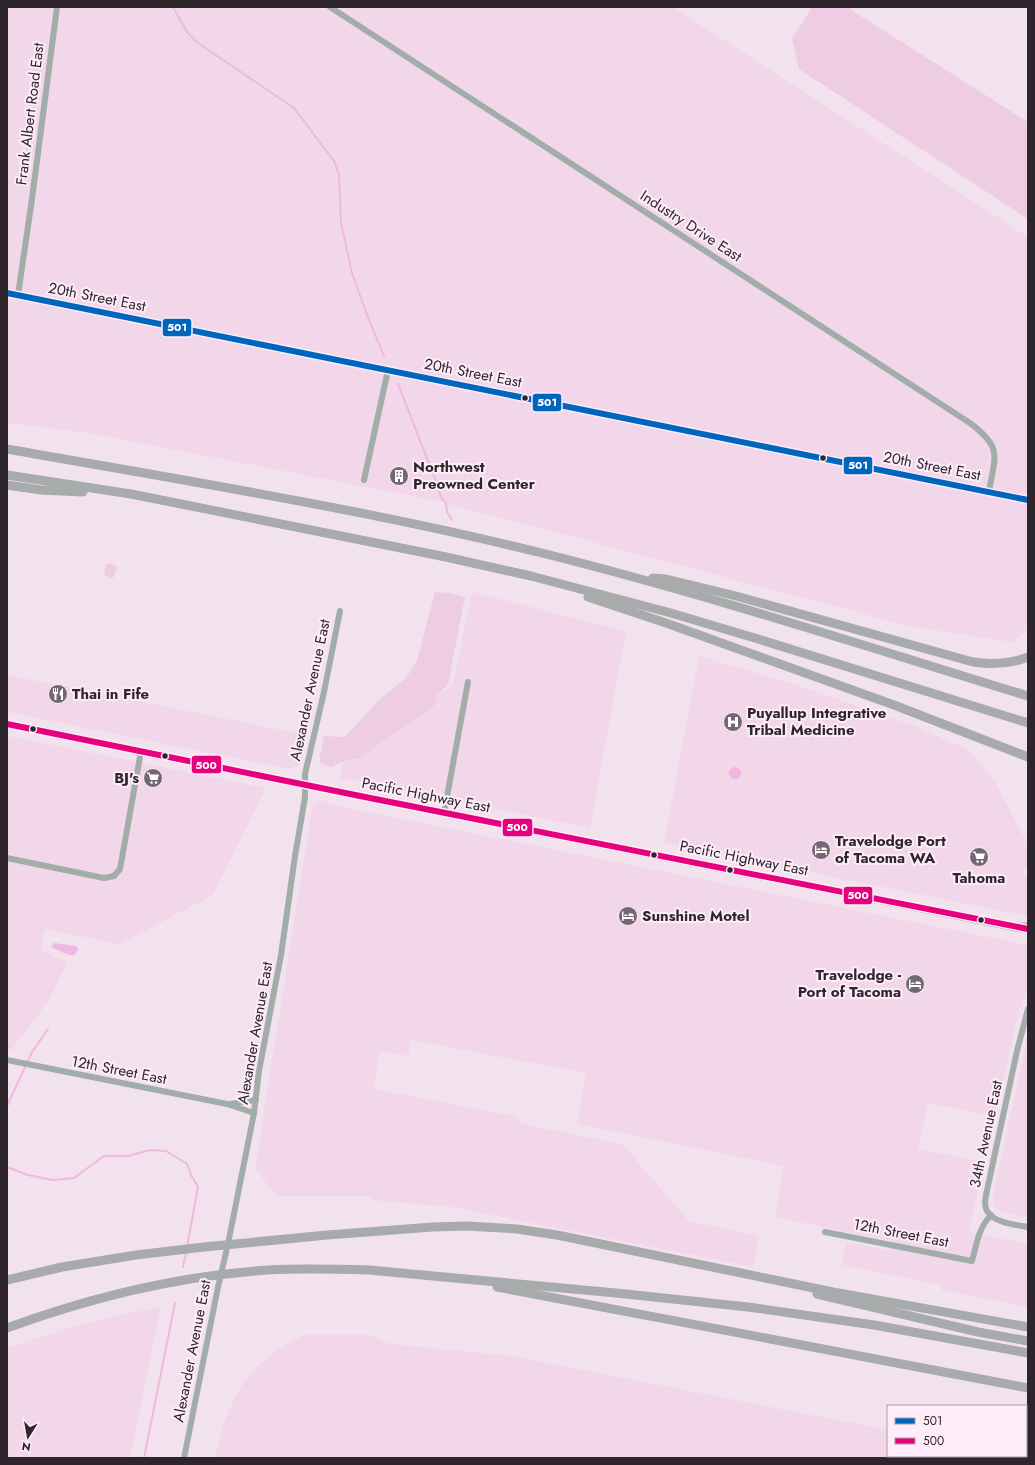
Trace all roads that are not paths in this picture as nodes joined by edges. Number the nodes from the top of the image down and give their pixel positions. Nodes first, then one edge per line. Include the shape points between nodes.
1 (57, 7) edge
2 (330, 7) edge
3 (7, 293) edge
4 (18, 295) junction
5 (388, 370) junction
6 (7, 449) edge
7 (7, 475) edge
8 (364, 480) dead end
9 (7, 486) edge
10 (988, 492) junction
11 (131, 494) junction
12 (1028, 500) edge
13 (514, 572) junction
14 (630, 576) junction
15 (340, 611) dead end
16 (1028, 657) edge
17 (468, 682) dead end
18 (1028, 696) edge
19 (1028, 723) edge
20 (7, 724) edge
21 (141, 751) junction
22 (1028, 757) edge
23 (305, 785) junction
24 (444, 813) junction
25 (7, 858) edge
26 (1025, 928) edge
27 (1028, 933) edge
28 (1028, 1009) edge
29 (7, 1060) edge
30 (256, 1100) junction
31 (227, 1104) junction
32 (254, 1113) junction
33 (991, 1215) junction
34 (1028, 1227) edge
35 (825, 1232) dead end
36 (228, 1244) junction
37 (667, 1258) junction
38 (426, 1274) junction
39 (220, 1275) junction
40 (7, 1280) edge
41 (1028, 1327) edge
42 (7, 1328) edge
43 (1028, 1341) edge
44 (1028, 1353) edge
45 (1028, 1388) edge
46 (184, 1458) edge

1 - 4 street, Frank Albert Road East
2 - 10 street, Industry Drive East via 970,423 987,437 995,453
3 - 4 main road, 20th Street East
4 - 5 main road, 20th Street East
5 - 8 street
5 - 10 main road, 20th Street East
6 - 14 highway via 442,530
7 - 11 highway
9 - 11 highway
10 - 12 main road, 20th Street East
11 - 13 highway via 446,556
13 - 19 highway via 678,616
13 - 22 highway via 666,623 894,705
14 - 16 highway via 666,579 736,596 973,662 999,664
14 - 18 highway
15 - 23 street, Alexander Avenue East via 305,774
17 - 24 street
20 - 21 main road, Pacific Highway East
21 - 23 main road, Pacific Highway East
21 - 25 street via 120,868 114,876 104,878
23 - 24 main road, Pacific Highway East
23 - 30 street, Alexander Avenue East via 281,955
24 - 26 main road, Pacific Highway East
26 - 27 main road, Pacific Highway East
28 - 33 street, 34th Avenue East via 986,1195 986,1210
29 - 31 street, 12th Street East
30 - 31 street, 12th Street East
30 - 32 street, Alexander Avenue East
31 - 32 street, 12th Street East
32 - 36 street, Alexander Avenue East
33 - 34 street via 1008,1223
33 - 35 street, 12th Street East via 979,1232 972,1261
36 - 37 highway via 433,1227 478,1226 557,1235
36 - 39 street, Alexander Avenue East
36 - 40 highway via 69,1266
37 - 41 highway via 834,1292
37 - 43 highway via 978,1332
38 - 39 highway via 321,1269 267,1270
38 - 44 highway via 748,1307 874,1325
38 - 45 highway
39 - 42 highway via 128,1291 38,1316
39 - 46 street, Alexander Avenue East

